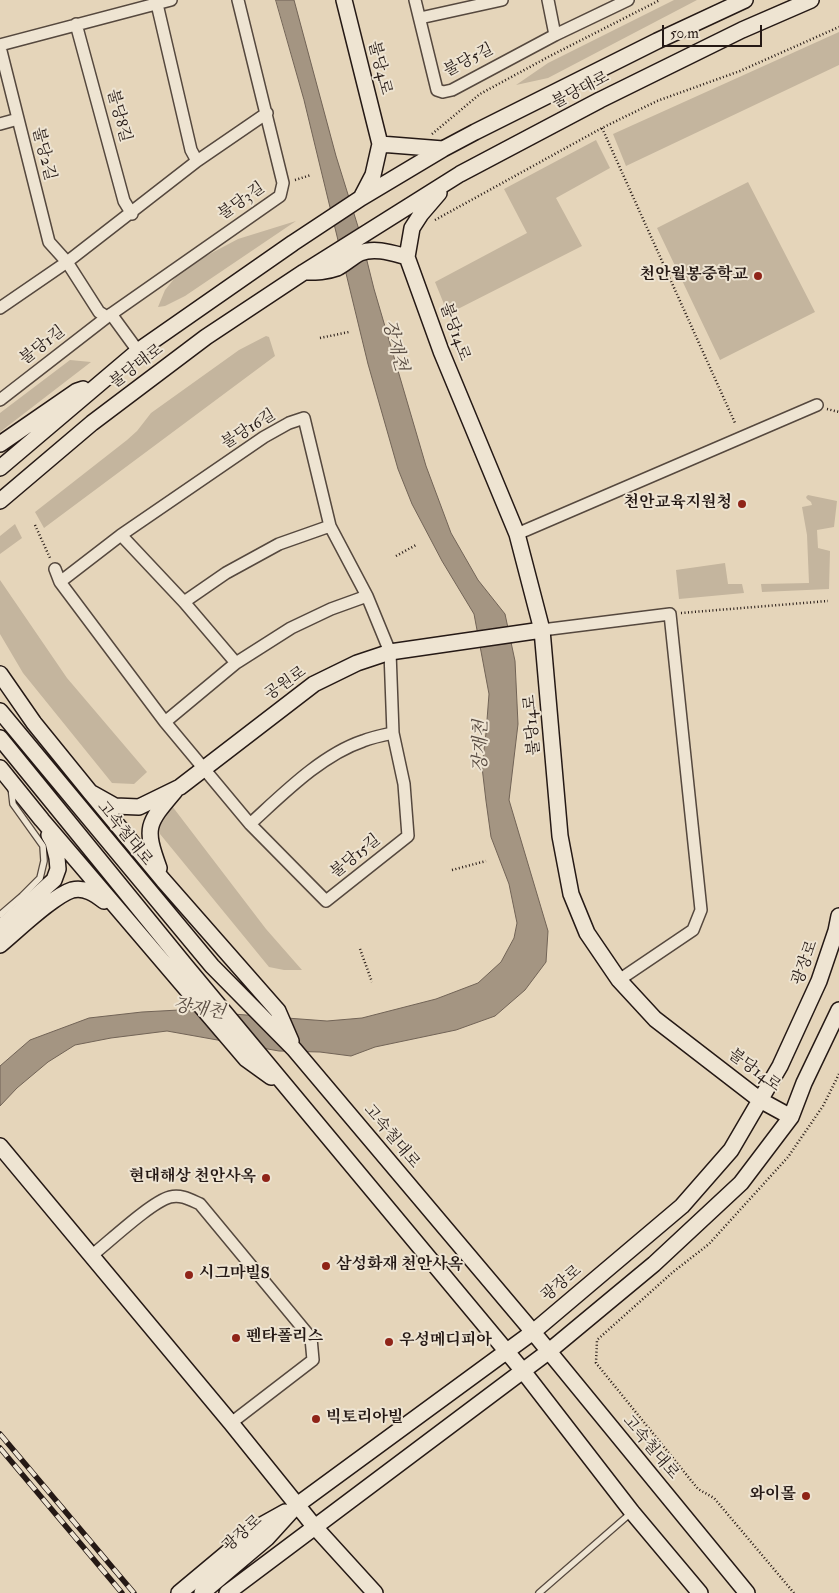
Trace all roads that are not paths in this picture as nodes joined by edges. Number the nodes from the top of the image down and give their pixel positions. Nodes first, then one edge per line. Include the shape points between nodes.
1 (171, 0) edge
2 (238, 0) edge
3 (344, 0) edge
4 (415, 0) edge
5 (502, 0) edge
6 (548, 0) edge
7 (626, 0) edge
8 (745, 0) edge
9 (820, 0) edge
10 (808, 2) edge
11 (156, 4) junction
12 (420, 18) junction
13 (76, 24) junction
14 (555, 35) junction
15 (0, 46) edge
16 (267, 113) junction
17 (18, 119) junction
18 (0, 124) edge
19 (380, 144) junction
20 (443, 149) junction
21 (198, 162) junction
22 (452, 179) junction
23 (362, 198) junction
24 (132, 214) junction
25 (407, 256) junction
26 (67, 262) junction
27 (304, 272) junction
28 (0, 308) edge
29 (109, 315) junction
30 (138, 351) junction
31 (106, 379) junction
32 (0, 400) edge
33 (821, 407) road end
34 (0, 444) edge
35 (0, 468) edge
36 (0, 503) edge
37 (330, 526) junction
38 (517, 534) junction
39 (121, 535) junction
40 (55, 569) road end
41 (60, 582) junction
42 (367, 596) junction
43 (184, 602) junction
44 (542, 630) junction
45 (390, 652) junction
46 (236, 663) junction
47 (0, 674) edge
48 (0, 711) edge
49 (166, 722) junction
50 (393, 733) junction
51 (0, 738) edge
52 (0, 768) edge
53 (204, 768) junction
54 (11, 782) junction
55 (180, 786) junction
56 (90, 792) junction
57 (42, 820) junction
58 (250, 824) junction
59 (163, 880) junction
60 (44, 899) junction
61 (119, 911) junction
62 (0, 915) edge
63 (839, 916) edge
64 (0, 928) edge
65 (0, 945) edge
66 (619, 980) junction
67 (839, 1010) edge
68 (294, 1049) junction
69 (287, 1087) junction
70 (760, 1100) junction
71 (791, 1117) junction
72 (0, 1146) edge
73 (91, 1256) junction
74 (533, 1332) junction
75 (507, 1351) junction
76 (548, 1352) junction
77 (523, 1371) junction
78 (231, 1423) junction
79 (297, 1505) junction
80 (632, 1512) junction
81 (314, 1526) junction
82 (285, 1549) junction
83 (179, 1593) edge
84 (202, 1593) edge
85 (227, 1593) edge
86 (244, 1593) edge
87 (375, 1593) edge
88 (538, 1593) edge
89 (700, 1593) edge
90 (747, 1593) edge

1 - 11 street
2 - 16 street, 불당3길
3 - 19 main road, 불당4로
4 - 12 street, 불당5길
5 - 12 street
6 - 14 street
7 - 14 street, 불당5길
8 - 20 main road, 불당대로
9 - 10 main road, 불당대로
10 - 22 main road, 불당대로 via 742,30 600,100
11 - 13 street
11 - 21 street via 190,150
12 - 14 street, 불당5길 via 437,90 443,92
13 - 15 street
13 - 24 street, 불당8길 via 124,201
15 - 17 street, 불당2길
16 - 21 street
16 - 29 street, 불당3길 via 283,183 280,196
17 - 18 street
17 - 26 street, 불당2길 via 49,242
19 - 20 main road
19 - 23 main road via 373,175
20 - 23 main road, 불당대로
21 - 24 street
22 - 25 main road via 412,228
22 - 27 main road, 불당대로
23 - 30 main road, 불당대로
24 - 26 street
25 - 27 main road via 375,251 361,253 336,268 320,273
25 - 38 main road, 불당14로 via 441,351
26 - 28 street
26 - 29 street, 불당2길 via 99,312
27 - 36 main road, 불당대로 via 191,348 92,423
29 - 30 street, 불당2길
29 - 32 street, 불당1길
30 - 31 main road, 불당대로
31 - 34 main road via 77,391
31 - 35 main road, 불당대로
33 - 38 street
37 - 39 street, 불당16길 via 304,418 264,437
37 - 42 street, 불당16길
37 - 43 street via 279,544 226,573
38 - 44 main road, 불당14로
39 - 41 street, 불당16길
39 - 43 street
40 - 41 street
41 - 49 street
42 - 45 street, 불당16길
42 - 46 street via 291,628
43 - 46 street
44 - 45 main road, 공원로
44 - 66 main road, 불당14로 via 560,836 571,894 587,933
44 - 66 street via 670,614 701,910 693,930
45 - 50 street, 불당15길
45 - 53 main road, 공원로 via 357,663 314,684
46 - 49 street
47 - 56 main road via 34,723
48 - 68 main road, 고속철대로 via 212,966
49 - 53 street
50 - 58 street via 362,741 334,755
50 - 58 street, 불당15길 via 404,784 408,836 326,901
51 - 69 main road
52 - 54 main road
53 - 55 main road, 공원로
53 - 58 street, 불당15길
54 - 57 main road
54 - 62 lane via 12,804 43,846 44,861 40,878
55 - 56 main road via 139,807 115,806
55 - 59 main road via 154,817 149,835
56 - 59 main road
57 - 60 main road via 53,842 58,869
57 - 61 main road
59 - 68 main road via 278,1011
60 - 61 main road via 72,890 86,890
60 - 64 main road
60 - 65 main road
61 - 69 main road via 246,1059
63 - 70 main road, 광장로 via 819,981 780,1066
66 - 70 main road, 불당14로 via 655,1019
67 - 71 main road
68 - 74 main road, 고속철대로
69 - 75 main road
70 - 71 main road, 불당14로
70 - 74 main road, 광장로 via 731,1150 682,1206
71 - 76 main road via 741,1183 654,1264
72 - 73 main road
73 - 78 main road
73 - 78 street via 157,1203 171,1197 186,1197 200,1204 311,1338 313,1360
74 - 75 main road, 광장로
74 - 76 main road, 고속철대로
75 - 77 main road
75 - 79 main road, 광장로
76 - 77 main road
76 - 90 main road, 고속철대로
77 - 80 main road
77 - 81 main road
78 - 79 main road
79 - 81 main road
79 - 83 main road via 258,1527
79 - 84 main road, 광장로 via 267,1538
80 - 88 lane
80 - 89 main road
81 - 82 main road
81 - 87 main road
82 - 85 main road
82 - 86 main road

